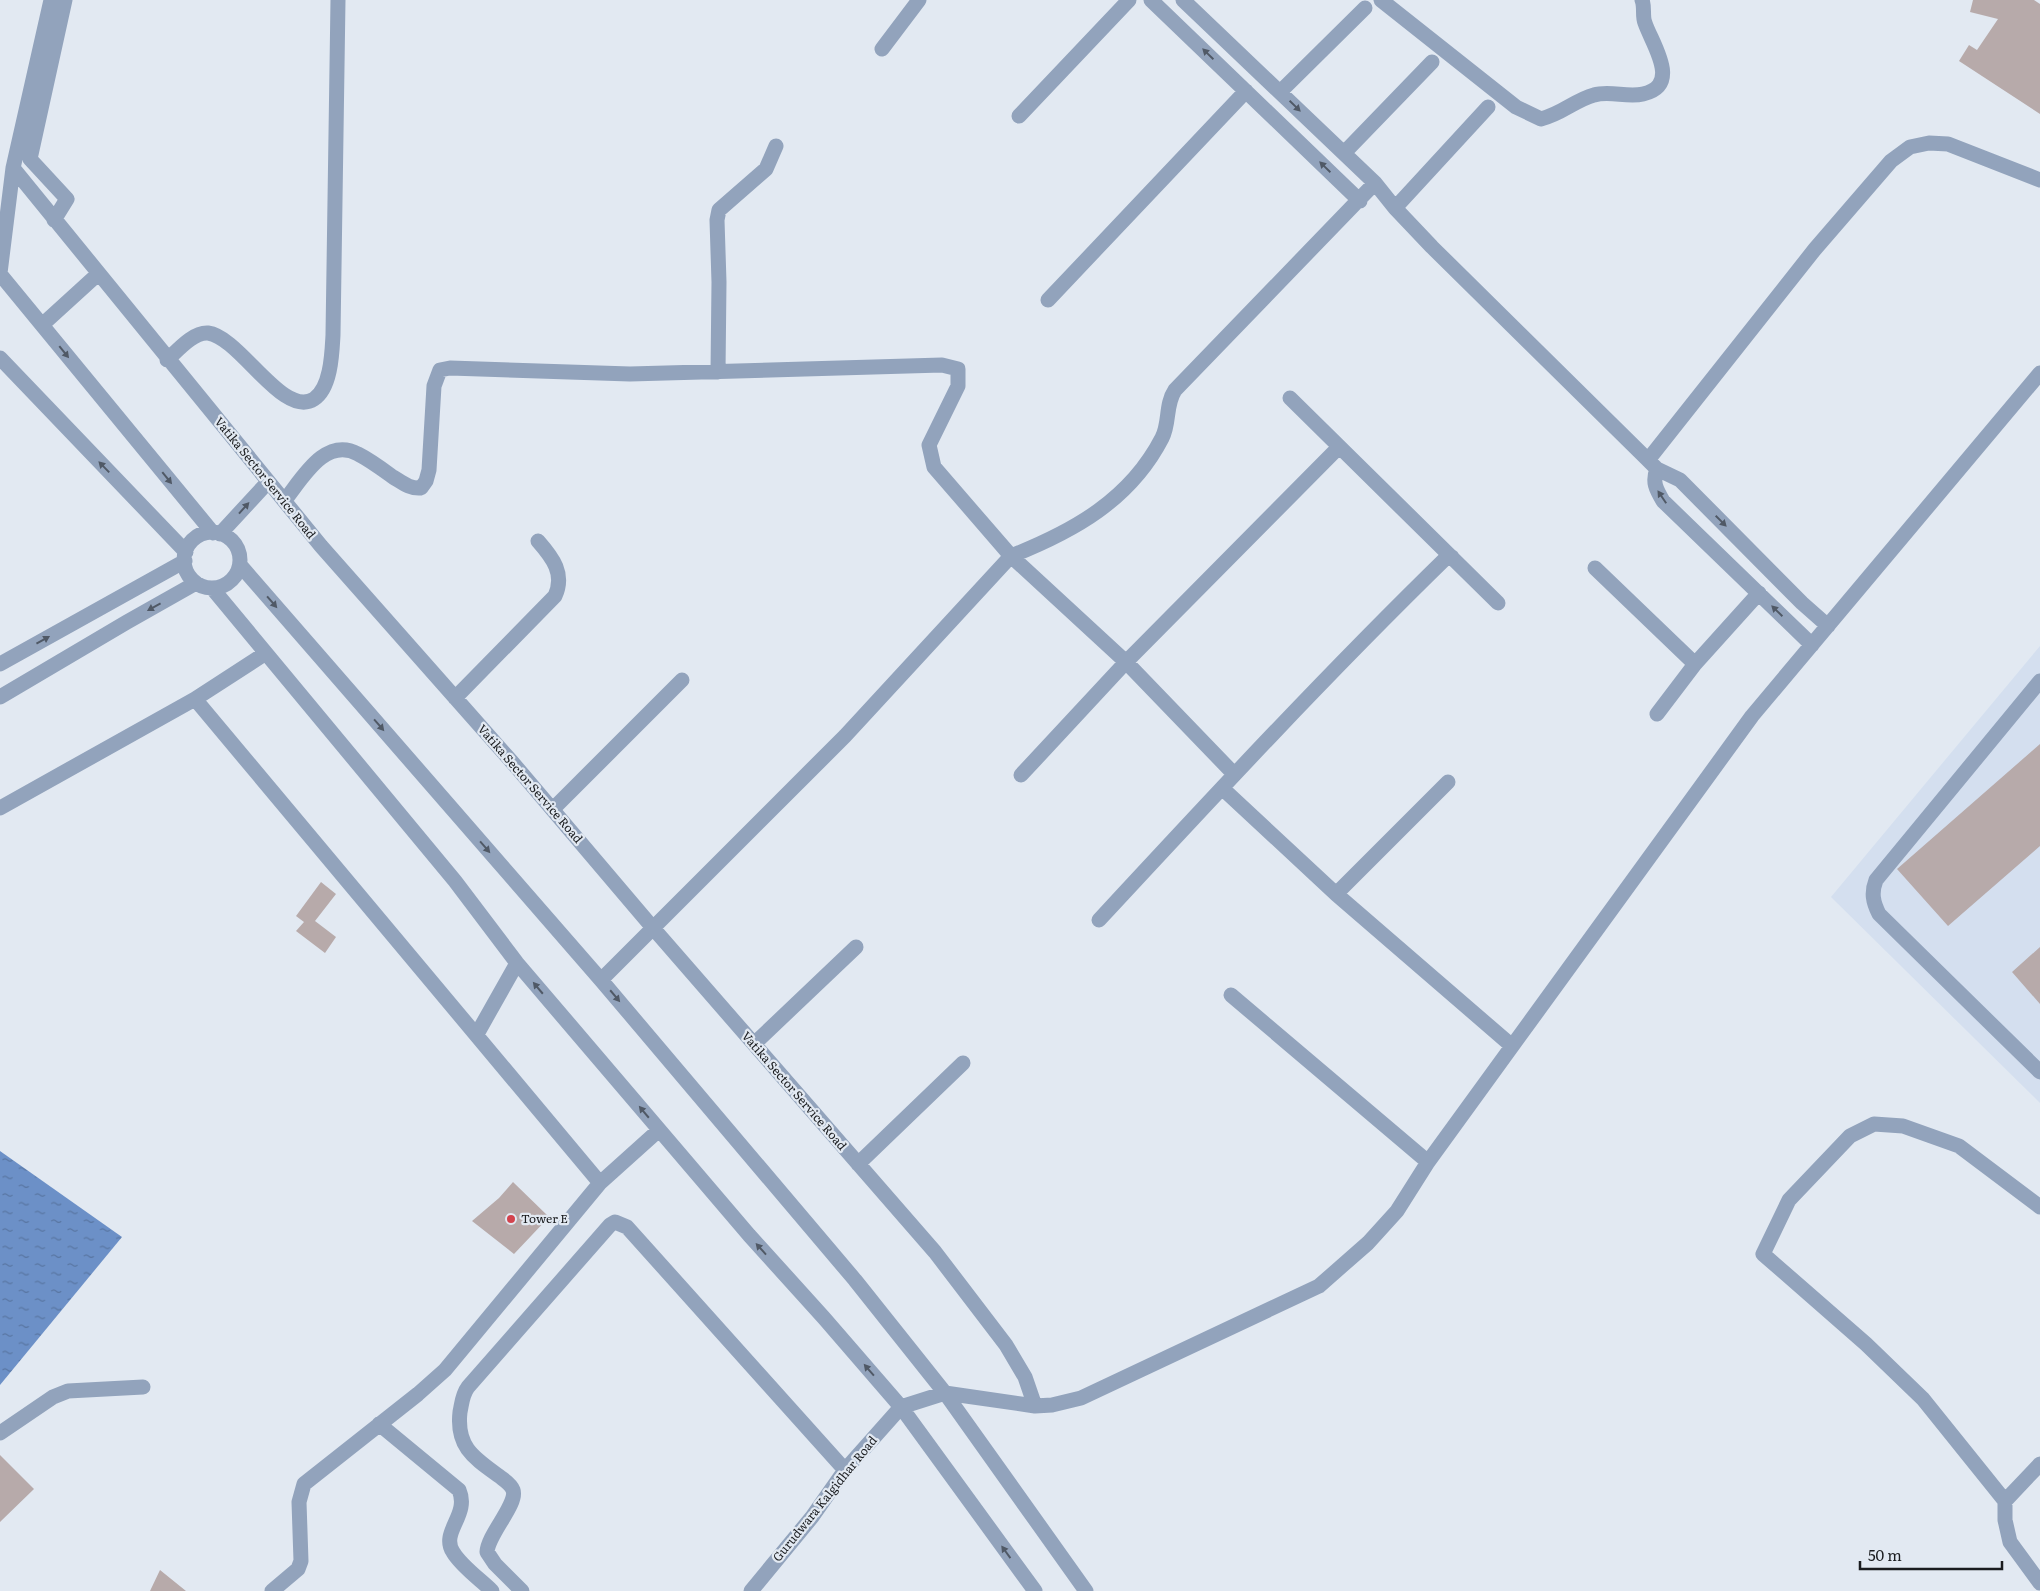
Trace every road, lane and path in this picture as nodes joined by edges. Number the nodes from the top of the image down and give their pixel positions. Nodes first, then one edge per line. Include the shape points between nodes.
1 (51, 0) edge
2 (65, 0) edge
3 (338, 0) edge
4 (919, 0) edge
5 (1129, 0) edge
6 (1151, 0) edge
7 (1183, 0) edge
8 (1381, 0) edge
9 (1642, 0) edge
10 (1365, 8) dead end
11 (882, 49) dead end
12 (1432, 62) dead end
13 (1246, 91) junction
14 (1280, 92) junction
15 (1488, 107) dead end
16 (1018, 116) dead end
17 (776, 146) dead end
18 (1344, 154) junction
19 (12, 168) junction
20 (2040, 180) edge
21 (1376, 183) junction
22 (1360, 201) junction
23 (1395, 208) junction
24 (54, 220) junction
25 (0, 273) edge
26 (98, 274) junction
27 (1048, 300) dead end
28 (42, 325) junction
29 (0, 358) edge
30 (167, 360) junction
31 (718, 372) junction
32 (2040, 373) edge
33 (1290, 398) dead end
34 (1338, 447) junction
35 (1652, 464) junction
36 (268, 482) junction
37 (285, 500) junction
38 (217, 533) junction
39 (538, 541) dead end
40 (185, 556) junction
41 (1011, 556) junction
42 (1452, 557) junction
43 (240, 565) junction
44 (1595, 568) dead end
45 (196, 583) junction
46 (212, 588) junction
47 (1759, 593) junction
48 (1498, 603) dead end
49 (1828, 626) junction
50 (1812, 645) junction
51 (266, 653) junction
52 (1126, 662) junction
53 (0, 664) edge
54 (1695, 664) junction
55 (682, 680) dead end
56 (2040, 681) edge
57 (0, 697) edge
58 (455, 698) junction
59 (195, 699) junction
60 (1657, 714) dead end
61 (1234, 774) junction
62 (1021, 775) dead end
63 (1448, 782) dead end
64 (1222, 788) junction
65 (0, 808) edge
66 (552, 809) junction
67 (1336, 894) junction
68 (1099, 920) dead end
69 (653, 928) junction
70 (856, 947) dead end
71 (517, 963) junction
72 (601, 980) junction
73 (1231, 994) dead end
74 (477, 1034) junction
75 (754, 1044) junction
76 (1512, 1046) junction
77 (963, 1063) dead end
78 (2040, 1072) edge
79 (659, 1130) junction
80 (1428, 1162) junction
81 (858, 1164) junction
82 (600, 1183) junction
83 (2040, 1207) edge
84 (143, 1387) dead end
85 (945, 1393) junction
86 (1035, 1406) junction
87 (900, 1407) junction
88 (379, 1424) junction
89 (0, 1433) edge
90 (2040, 1464) edge
91 (845, 1470) junction
92 (2005, 1501) junction
93 (2040, 1583) edge
94 (272, 1591) edge
95 (492, 1591) edge
96 (522, 1591) edge
97 (751, 1591) edge
98 (1035, 1591) edge
99 (1086, 1591) edge

1 - 19 street
2 - 24 street via 30,160 67,199
3 - 30 street via 333,335 332,362 324,386 318,397 310,402 283,395 225,340 208,333 197,335
4 - 11 street
5 - 16 street
13 -> 6 street
7 - 14 street
8 - 9 street via 1516,107 1542,119 1594,95 1642,95 1653,91 1663,74 1662,65 1644,22
10 - 14 street
12 - 18 street
22 -> 13 street
13 - 27 street
14 -> 18 street
15 - 23 street
17 - 31 street via 766,169 719,210
18 - 21 street
19 - 24 street, Vatika Sector Service Road
19 - 25 street
20 - 35 street via 1948,144 1910,146 1891,161 1815,249
21 - 22 street
21 - 23 street
22 - 41 street via 1175,390 1170,398 1164,435 1129,484 1086,520
23 - 35 street
24 - 26 street, Vatika Sector Service Road
25 - 28 street
26 - 28 street
26 - 30 street, Vatika Sector Service Road
28 -> 38 street
40 -> 29 street
30 - 36 street, Vatika Sector Service Road
31 - 37 street via 630,374 440,370 434,386 429,470 421,488 413,489 358,453 345,449 320,457
31 - 41 street via 942,365 958,369 958,386 929,445 934,467
32 - 49 street
33 - 34 street
34 - 42 street
34 - 52 street
47 -> 35 street via 1663,501 1655,487
35 -> 49 street via 1680,480
36 - 37 street, Vatika Sector Service Road
38 -> 36 street
37 - 58 street, Vatika Sector Service Road via 321,546
38 - 40 street via 196,538
38 - 43 street via 233,542
39 - 58 street via 556,565 559,587 554,596
40 - 45 street via 190,577
53 -> 40 street
41 - 52 street
41 - 69 street via 846,736
42 - 48 street
42 - 61 street via 1447,557 1404,599
43 - 46 street via 230,582
43 -> 72 street
44 - 54 street
45 - 46 street
45 -> 57 street
46 - 51 street
50 -> 47 street
47 - 54 street
49 - 50 street
50 - 76 street via 1752,716
51 - 59 street
51 - 71 street via 455,881
52 - 61 street
52 - 62 street
54 - 60 street
55 - 66 street
56 - 78 street via 1883,872 1873,888 1873,903 1878,914
58 - 66 street, Vatika Sector Service Road
59 - 65 street
59 - 74 street
61 - 64 street
63 - 67 street
64 - 67 street
64 - 68 street
66 - 69 street, Vatika Sector Service Road
67 - 76 street
69 - 72 street
69 - 75 street, Vatika Sector Service Road
70 - 75 street
71 - 74 street
79 -> 71 street
72 -> 85 street via 855,1280
73 - 80 street
74 - 82 street
75 - 81 street, Vatika Sector Service Road
76 - 80 street
77 - 81 street
79 - 82 street
87 -> 79 street
80 - 86 street via 1397,1211 1368,1243 1319,1286 1080,1398 1052,1406
81 - 86 street, Vatika Sector Service Road via 935,1252 1006,1345 1025,1377
82 - 88 street via 445,1370
83 - 92 street via 1958,1146 1903,1126 1874,1124 1850,1136 1789,1200 1763,1254 1923,1399
84 - 89 street via 68,1391 52,1397
85 - 86 street
85 - 87 street
85 - 99 street
87 - 91 street, Gurudwara Kalgidhar Road
98 -> 87 street
88 - 94 street via 304,1484 299,1502 301,1561 298,1568
88 - 95 street via 459,1490 462,1507 449,1543 453,1553
90 - 92 street
91 - 96 street via 627,1227 616,1222 610,1225 462,1396 460,1419 464,1445 472,1457 506,1481 513,1490 510,1506 487,1543 487,1552
91 - 97 street, Gurudwara Kalgidhar Road via 812,1517
92 - 93 street via 2010,1542

